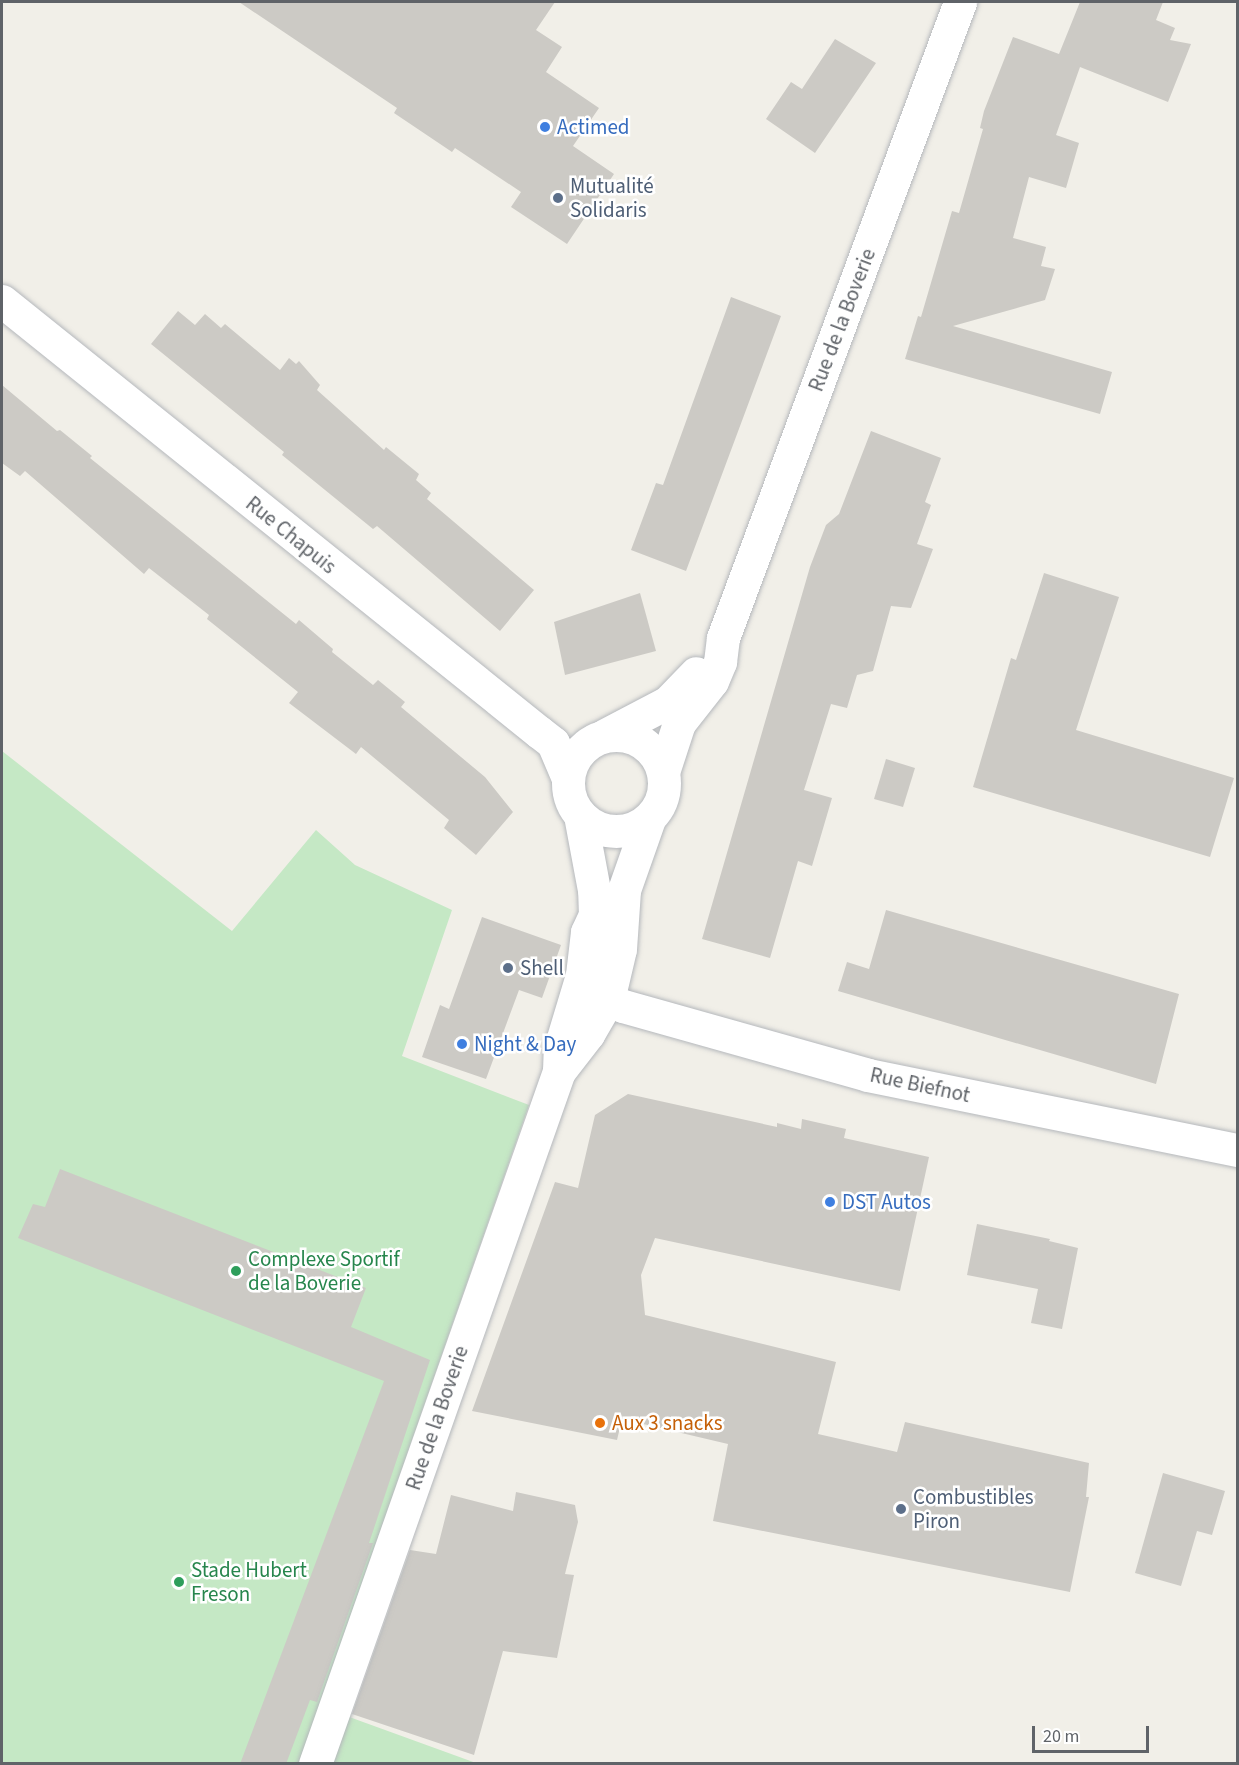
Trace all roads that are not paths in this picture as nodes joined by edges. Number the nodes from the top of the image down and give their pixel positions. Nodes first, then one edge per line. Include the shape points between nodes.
1 (960, 2) edge
2 (2, 301) edge
3 (723, 638) junction
4 (605, 735) junction
5 (663, 772) junction
6 (568, 778) junction
7 (580, 815) junction
8 (649, 819) junction
9 (595, 915) junction
10 (608, 1000) junction
11 (559, 1071) junction
12 (1238, 1150) edge
13 (315, 1764) edge

1 - 3 street, Rue de la Boverie
2 - 6 street, Rue Chapuis via 553,743
3 - 4 street, Rue de la Boverie via 668,702
3 - 5 street, Rue de la Boverie via 720,662 712,681 680,723
4 - 5 street via 635,738 653,752
4 - 6 street via 579,751
5 - 8 street via 664,789
6 - 7 street via 568,792
7 - 8 street via 590,824 610,831 631,829
7 - 9 street, Rue de la Boverie
8 - 10 street, Rue de la Boverie via 624,890 620,949
9 - 10 street via 603,935 598,974
9 - 11 street, Rue de la Boverie via 587,932 582,975 560,1048
10 - 11 street, Rue de la Boverie
10 - 12 street, Rue Biefnot via 868,1075
11 - 13 street, Rue de la Boverie

